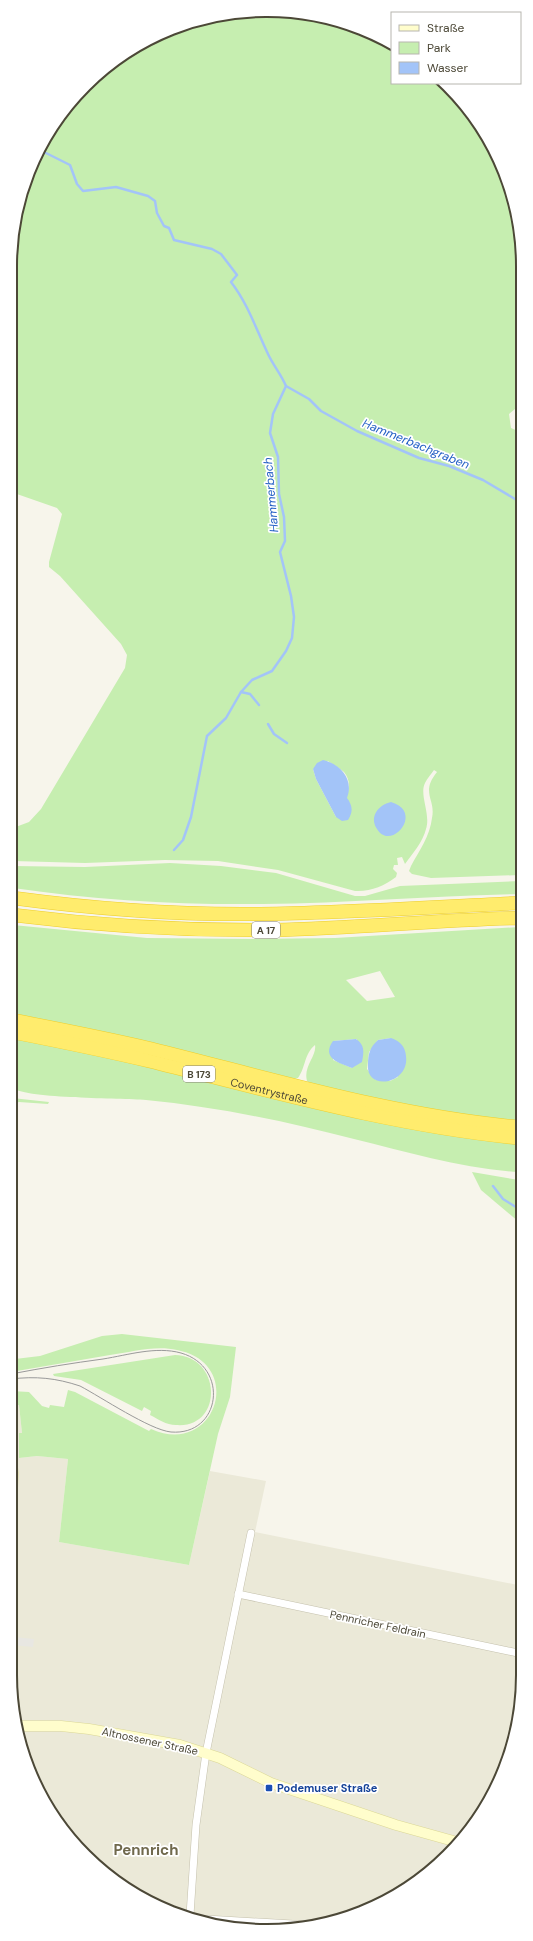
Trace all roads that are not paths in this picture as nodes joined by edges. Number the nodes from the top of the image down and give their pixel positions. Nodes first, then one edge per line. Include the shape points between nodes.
1 (17, 898) edge
2 (516, 903) edge
3 (17, 916) edge
4 (516, 918) edge
5 (17, 1021) edge
6 (17, 1033) edge
7 (516, 1126) edge
8 (516, 1138) edge
9 (251, 1533) dead end
10 (238, 1594) junction
11 (516, 1653) edge
12 (23, 1726) edge
13 (206, 1753) junction
14 (452, 1841) edge
15 (190, 1912) edge
16 (222, 1920) edge
17 (286, 1923) edge

1 - 2 highway, A 17 via 124,910 217,914 333,912
3 - 4 highway, A 17 via 121,926 218,930
5 - 7 highway, B 173 via 152,1049 327,1094 408,1111
6 - 8 highway, Coventrystraße / B 173 via 113,1052 272,1093 385,1118 458,1131
9 - 10 street
10 - 11 street, Pennricher Feldrain
10 - 13 street
12 - 13 street, Altnossener Straße via 89,1729 174,1744
13 - 14 street, Altnossener Straße via 271,1783 396,1825
13 - 15 street via 196,1825
16 - 17 street

